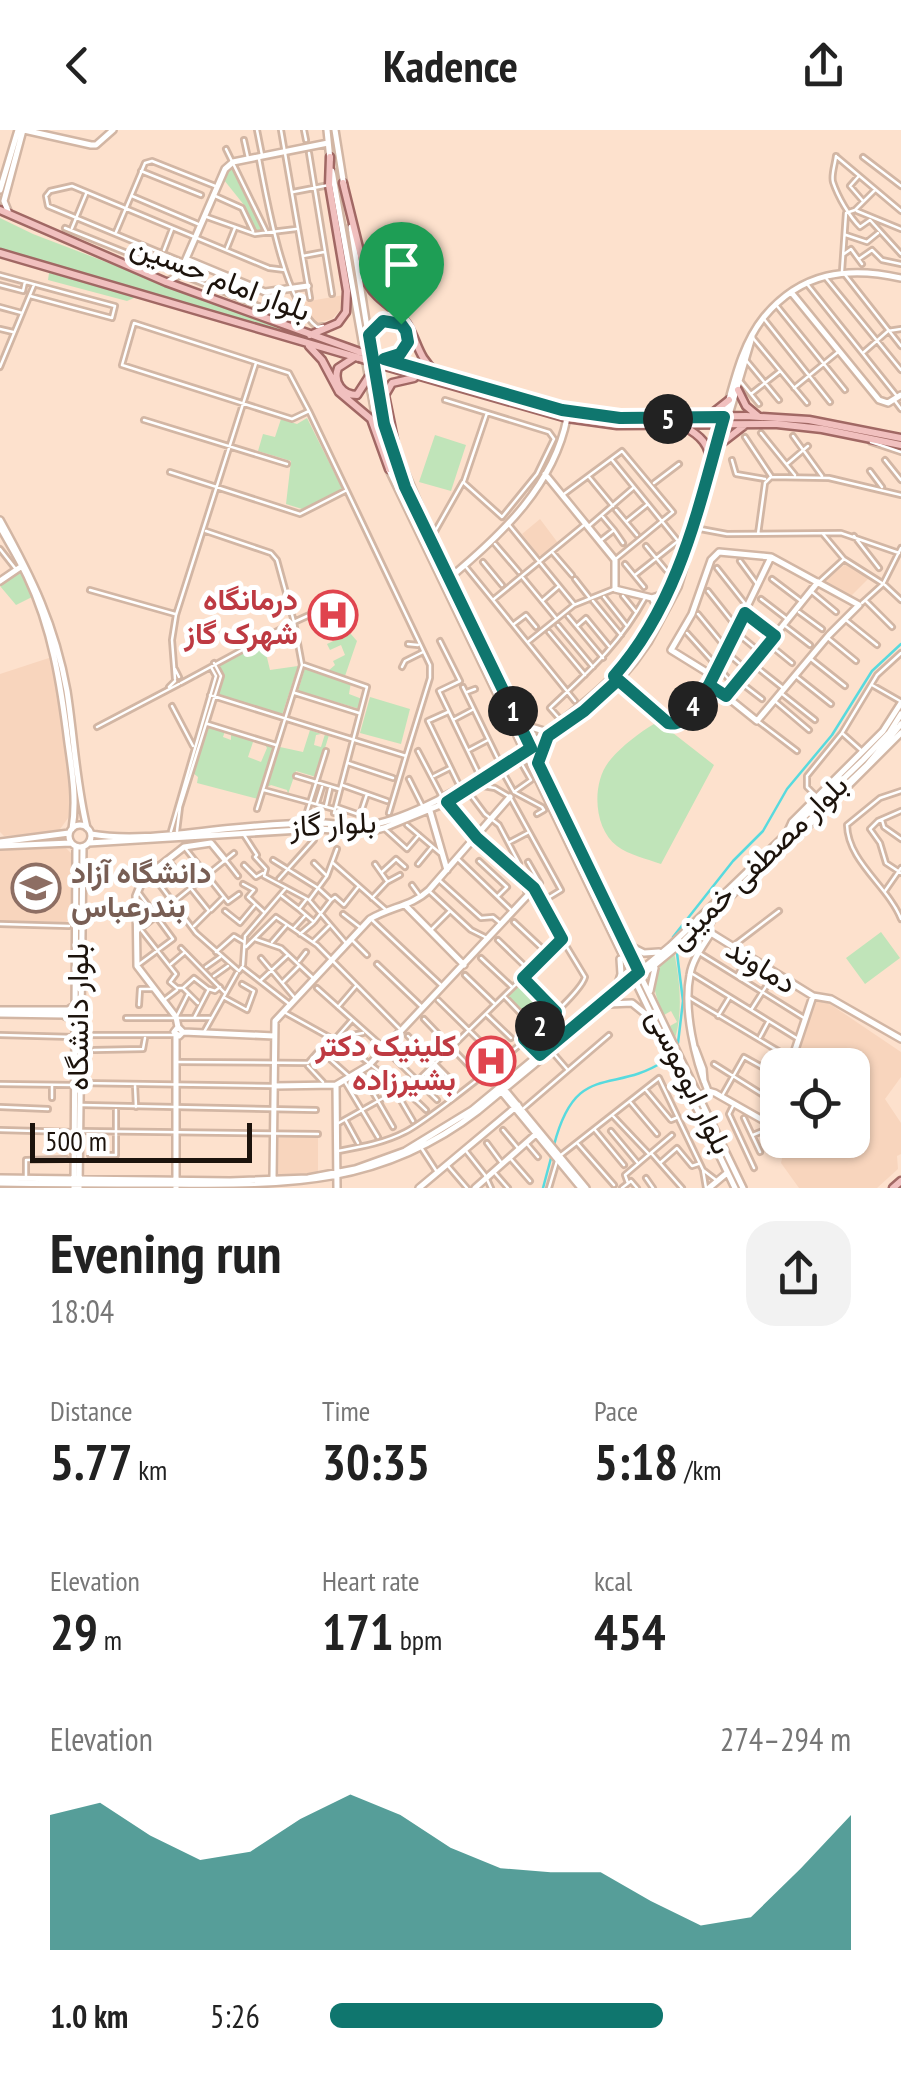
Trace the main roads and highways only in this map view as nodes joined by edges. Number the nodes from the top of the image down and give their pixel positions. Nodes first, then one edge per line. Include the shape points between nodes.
1 (22, 130) edge
2 (68, 130) edge
3 (113, 130) edge
4 (327, 130) edge
5 (335, 130) edge
6 (65, 140) junction
7 (328, 143) junction
8 (330, 157) junction
9 (343, 182) junction
10 (0, 190) edge
11 (2, 201) edge
12 (0, 210) edge
13 (13, 217) junction
14 (0, 257) edge
15 (185, 260) junction
16 (179, 275) junction
17 (901, 278) edge
18 (166, 282) junction
19 (308, 286) road end
20 (190, 291) junction
21 (792, 292) junction
22 (369, 335) junction
23 (752, 336) junction
24 (307, 339) junction
25 (359, 353) junction
26 (376, 366) junction
27 (422, 377) junction
28 (446, 377) junction
29 (738, 390) junction
30 (898, 397) edge
31 (729, 400) junction
32 (760, 417) junction
33 (567, 418) junction
34 (704, 418) junction
35 (726, 420) junction
36 (748, 424) junction
37 (682, 426) junction
38 (722, 442) junction
39 (901, 445) edge
40 (394, 446) junction
41 (710, 465) junction
42 (389, 468) junction
43 (401, 474) junction
44 (545, 474) junction
45 (418, 515) junction
46 (0, 520) edge
47 (428, 526) junction
48 (0, 528) edge
49 (695, 528) junction
50 (771, 557) junction
51 (19, 568) junction
52 (452, 576) junction
53 (0, 581) edge
54 (818, 582) junction
55 (671, 592) junction
56 (649, 597) junction
57 (660, 613) junction
58 (478, 630) junction
59 (478, 640) junction
60 (496, 666) junction
61 (715, 672) junction
62 (495, 674) junction
63 (616, 678) junction
64 (709, 685) junction
65 (726, 696) junction
66 (901, 703) edge
67 (901, 714) edge
68 (518, 720) junction
69 (901, 724) edge
70 (515, 732) junction
71 (548, 733) junction
72 (901, 733) edge
73 (527, 747) junction
74 (71, 748) junction
75 (510, 759) junction
76 (535, 766) junction
77 (481, 780) junction
78 (512, 794) road end
79 (445, 800) junction
80 (83, 806) junction
81 (426, 808) junction
82 (74, 816) junction
83 (243, 830) junction
84 (71, 831) junction
85 (89, 831) junction
86 (789, 837) junction
87 (60, 839) junction
88 (103, 841) junction
89 (0, 844) edge
90 (80, 845) junction
91 (80, 856) junction
92 (226, 860) road end
93 (763, 862) junction
94 (447, 870) junction
95 (529, 893) road end
96 (724, 903) junction
97 (408, 904) junction
98 (712, 934) junction
99 (684, 940) junction
100 (625, 942) junction
101 (617, 946) junction
102 (664, 954) junction
103 (464, 965) junction
104 (640, 974) junction
105 (633, 980) junction
106 (612, 994) junction
107 (814, 996) junction
108 (654, 1003) junction
109 (76, 1004) junction
110 (606, 1005) junction
111 (0, 1012) edge
112 (72, 1016) junction
113 (654, 1024) junction
114 (179, 1031) junction
115 (78, 1036) junction
116 (274, 1036) junction
117 (901, 1039) edge
118 (795, 1048) edge
119 (78, 1084) junction
120 (274, 1086) junction
121 (332, 1086) junction
122 (502, 1089) junction
123 (708, 1091) junction
124 (698, 1097) junction
125 (518, 1108) junction
126 (760, 1119) edge
127 (78, 1132) junction
128 (538, 1133) junction
129 (77, 1161) junction
130 (338, 1173) junction
131 (728, 1173) junction
132 (321, 1180) junction
133 (0, 1181) edge
134 (901, 1181) edge
135 (77, 1183) edge
136 (176, 1184) edge
137 (273, 1184) edge
138 (719, 1184) edge
139 (39, 1186) edge
140 (338, 1188) edge
141 (419, 1188) edge
142 (474, 1188) edge
143 (584, 1188) edge
144 (708, 1188) edge
145 (735, 1188) edge
146 (743, 1188) edge
147 (894, 1188) edge

1 - 6 main road
1 - 10 main road
1 - 11 main road
2 - 6 main road
3 - 6 main road via 96,145
4 - 7 main road, بلوار ابوموسی
5 - 9 main road
7 - 8 main road, بلوار ابوموسی
7 - 15 main road via 233,162 222,171
8 - 24 main road via 348,304 336,326
8 - 25 main road, بلوار ابوموسی
9 - 22 main road
9 - 28 main road via 372,290 403,319 427,364
11 - 13 main road
12 - 13 main road, بلوار امام حسین
13 - 18 main road, بلوار امام حسین
14 - 24 main road, بلوار امام حسین
15 - 16 main road
15 - 19 main road via 265,292
16 - 18 main road
16 - 20 main road
17 - 21 main road via 842,271
18 - 20 main road, بلوار امام حسین
20 - 24 main road, بلوار امام حسین
21 - 23 main road
21 - 30 main road via 879,400
22 - 26 main road
22 - 26 main road via 387,320 406,331 404,350
23 - 29 main road
23 - 31 main road
24 - 25 main road, بلوار امام حسین
24 - 42 main road via 338,392 371,420
25 - 26 main road, بلوار امام حسین, bridge
25 - 26 main road, بلوار ابوموسی
25 - 26 main road via 337,370 348,394 358,395
26 - 27 main road, بلوار امام حسین
26 - 28 main road, بلوار امام حسین
26 - 42 main road, بلوار ابوموسی
26 - 43 main road, بلوار ابوموسی
27 - 33 main road, بلوار امام حسین
27 - 40 main road via 401,379 386,391
28 - 34 main road, بلوار امام حسین via 562,410
29 - 32 main road
29 - 35 main road
31 - 34 main road
31 - 35 main road
32 - 35 main road, بلوار امام حسین
32 - 39 main road, بلوار امام حسین via 809,420
33 - 37 main road, بلوار امام حسین
33 - 44 main road
34 - 35 main road, بلوار امام حسین
35 - 36 main road, بلوار امام حسین
35 - 37 main road, بلوار امام حسین
35 - 38 main road, بلوار گاز
35 - 41 main road, بلوار گاز
36 - 38 main road
36 - 39 main road, بلوار امام حسین via 822,429
37 - 41 main road via 704,440
38 - 49 main road, بلوار گاز
40 - 43 main road
40 - 47 main road
41 - 49 main road, بلوار گاز
42 - 70 main road, بلوار ابوموسی
43 - 45 main road, بلوار ابوموسی
44 - 52 main road via 508,524
44 - 56 main road via 615,560 615,589
45 - 47 main road
45 - 59 main road, بلوار ابوموسی
46 - 74 main road via 30,572 55,638
47 - 52 main road
48 - 51 main road
49 - 55 main road, بلوار گاز
49 - 63 main road, بلوار گاز via 664,615
50 - 54 main road
50 - 61 main road
50 - 61 main road via 722,551 710,560 671,650
51 - 53 main road
51 - 74 main road via 49,639
52 - 58 main road
54 - 65 main road
54 - 65 main road via 862,603 758,722
55 - 56 main road
55 - 57 main road, بلوار گاز
56 - 57 main road
57 - 63 main road, بلوار گاز
58 - 59 main road
58 - 60 main road
59 - 62 main road, بلوار ابوموسی
60 - 62 main road
60 - 68 main road
61 - 64 main road
62 - 68 main road, بلوار ابوموسی
63 - 64 main road via 672,724
63 - 71 main road, بلوار گاز via 584,711
64 - 65 main road
66 - 86 main road via 884,730 792,822
67 - 86 main road, بلوار مصطفی خمینی
68 - 71 main road
68 - 73 main road, بلوار ابوموسی
69 - 86 main road, بلوار مصطفی خمینی via 868,765
70 - 73 main road, بلوار ابوموسی
70 - 75 main road
71 - 73 main road, بلوار گاز
71 - 76 main road
72 - 86 main road via 806,832
73 - 75 main road, بلوار گاز
73 - 76 main road, بلوار ابوموسی
74 - 80 main road
74 - 82 main road
75 - 76 main road
75 - 77 main road, بلوار گاز
76 - 100 main road, بلوار ابوموسی
76 - 101 main road, بلوار ابوموسی
77 - 79 main road
77 - 79 main road, بلوار گاز
78 - 94 main road
79 - 81 main road, بلوار گاز
80 - 82 main road via 80,817
80 - 85 main road
80 - 88 main road
81 - 83 main road, بلوار گاز via 365,826
81 - 83 main road via 369,832
81 - 94 main road
82 - 84 main road
82 - 87 main road
83 - 88 main road
83 - 88 main road, بلوار گاز
84 - 85 main road, بلوار گاز via 81,825
84 - 87 main road, بلوار گاز
84 - 90 main road
85 - 88 main road, بلوار گاز
85 - 90 main road
86 - 93 main road, بلوار مصطفی خمینی
87 - 89 main road
87 - 90 main road
87 - 91 main road
88 - 90 main road
88 - 91 main road
90 - 91 main road, بلوار دانشگاه
91 - 109 main road, بلوار دانشگاه
91 - 115 main road, بلوار دانشگاه
92 - 114 main road via 210,842 184,847 143,879 138,892 137,966
93 - 96 main road, بلوار مصطفی خمینی
93 - 102 main road, بلوار مصطفی خمینی
94 - 97 main road
95 - 103 main road
96 - 98 main road via 708,925
96 - 99 main road, بلوار مصطفی خمینی
97 - 103 main road
97 - 116 main road via 370,919 282,1011
98 - 99 main road
98 - 107 main road, دماوند
98 - 123 main road via 690,972 689,997
99 - 102 main road, بلوار مصطفی خمینی
100 - 102 main road via 644,954
100 - 104 main road, بلوار ابوموسی
101 - 105 main road, بلوار ابوموسی
101 - 106 main road via 621,974
102 - 104 main road, بلوار مصطفی خمینی
102 - 108 main road via 650,980
103 - 121 main road via 387,1051
104 - 105 main road, بلوار مصطفی خمینی
104 - 108 main road, بلوار ابوموسی
105 - 106 main road, بلوار مصطفی خمینی
105 - 110 main road, بلوار مصطفی خمینی
105 - 113 main road, بلوار ابوموسی
106 - 122 main road, بلوار مصطفی خمینی
107 - 117 main road, دماوند
107 - 118 main road, دماوند
108 - 124 main road, بلوار ابوموسی
109 - 112 main road, بلوار دانشگاه
109 - 112 main road
110 - 113 main road via 632,1003
110 - 122 main road, بلوار مصطفی خمینی
111 - 112 main road
112 - 115 main road, بلوار دانشگاه
113 - 131 main road, بلوار ابوموسی
114 - 116 main road
114 - 136 main road
115 - 119 main road, بلوار دانشگاه
116 - 120 main road
119 - 127 main road, بلوار دانشگاه
119 - 127 main road, بلوار دانشگاه
120 - 121 main road
120 - 137 main road
121 - 130 main road
122 - 125 main road
122 - 130 main road, بلوار مصطفی خمینی via 432,1138
122 - 130 main road, بلوار مصطفی خمینی via 422,1148 380,1166
123 - 124 main road
123 - 126 main road
124 - 146 main road, بلوار ابوموسی
125 - 128 main road
125 - 141 main road
127 - 129 main road, بلوار دانشگاه
128 - 142 main road
128 - 143 main road
129 - 135 main road, بلوار دانشگاه
129 - 135 main road
129 - 135 main road via 87,1172
130 - 132 main road, بلوار مصطفی خمینی
130 - 137 main road, بلوار مصطفی خمینی
130 - 140 main road
131 - 138 main road
131 - 145 main road, بلوار ابوموسی
132 - 137 main road, بلوار مصطفی خمینی
132 - 140 main road
133 - 135 main road, بلوار مصطفی خمینی
133 - 139 main road, بلوار مصطفی خمینی
134 - 147 main road
135 - 136 main road, بلوار مصطفی خمینی
135 - 139 main road, بلوار مصطفی خمینی
136 - 137 main road, بلوار مصطفی خمینی
138 - 144 main road

